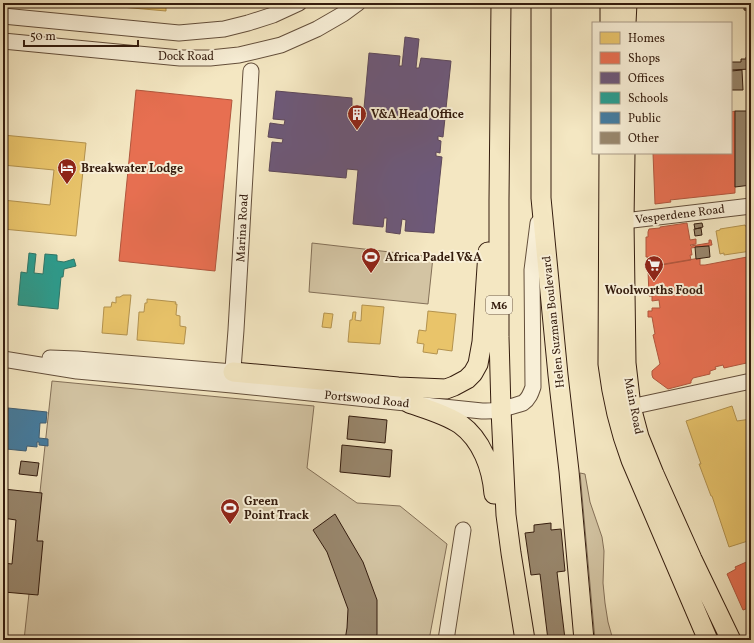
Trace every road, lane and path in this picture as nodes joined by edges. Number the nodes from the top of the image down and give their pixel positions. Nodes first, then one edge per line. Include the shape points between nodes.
1 (299, 3) edge
2 (358, 3) edge
3 (501, 3) edge
4 (541, 3) edge
5 (610, 3) edge
6 (627, 3) edge
7 (3, 16) edge
8 (610, 22) edge
9 (626, 22) edge
10 (3, 41) edge
11 (251, 71) dead end
12 (609, 154) edge
13 (625, 154) edge
14 (541, 198) junction
15 (499, 200) junction
16 (751, 206) edge
17 (616, 221) junction
18 (3, 358) edge
19 (232, 379) junction
20 (751, 381) edge
21 (409, 403) junction
22 (623, 409) junction
23 (501, 410) junction
24 (463, 530) dead end
25 (511, 553) junction
26 (684, 562) junction
27 (446, 640) edge
28 (525, 640) edge
29 (584, 640) edge
30 (708, 640) edge
31 (730, 640) edge

1 - 7 street, Dock Road via 248,23 179,33
2 - 10 street, Dock Road via 317,29 281,45 239,55 180,58
3 - 15 main road, M6
4 - 14 main road, Helen Suzman Boulevard
5 - 8 main road
6 - 9 main road
11 - 19 street, Marina Road
12 - 17 main road, Main Road
13 - 17 main road, Main Road
14 - 23 street, Portswood Road via 532,270 533,386 526,401
14 - 29 main road, Helen Suzman Boulevard
15 - 19 main road via 489,230 482,342 478,364 461,383 446,389
15 - 23 main road, M6
16 - 17 street, Vesperdene Road
17 - 22 main road, Main Road via 626,363
18 - 19 street, Portswood Road via 77,359
19 - 21 street, Portswood Road
20 - 22 street
21 - 23 street, Portswood Road via 492,412
21 - 25 main road via 459,423 478,443 491,472 496,506
22 - 26 main road, Main Road via 639,437
23 - 25 main road, M6
24 - 27 street
25 - 28 main road, M6
26 - 30 main road, Main Road
26 - 31 main road, Main Road

